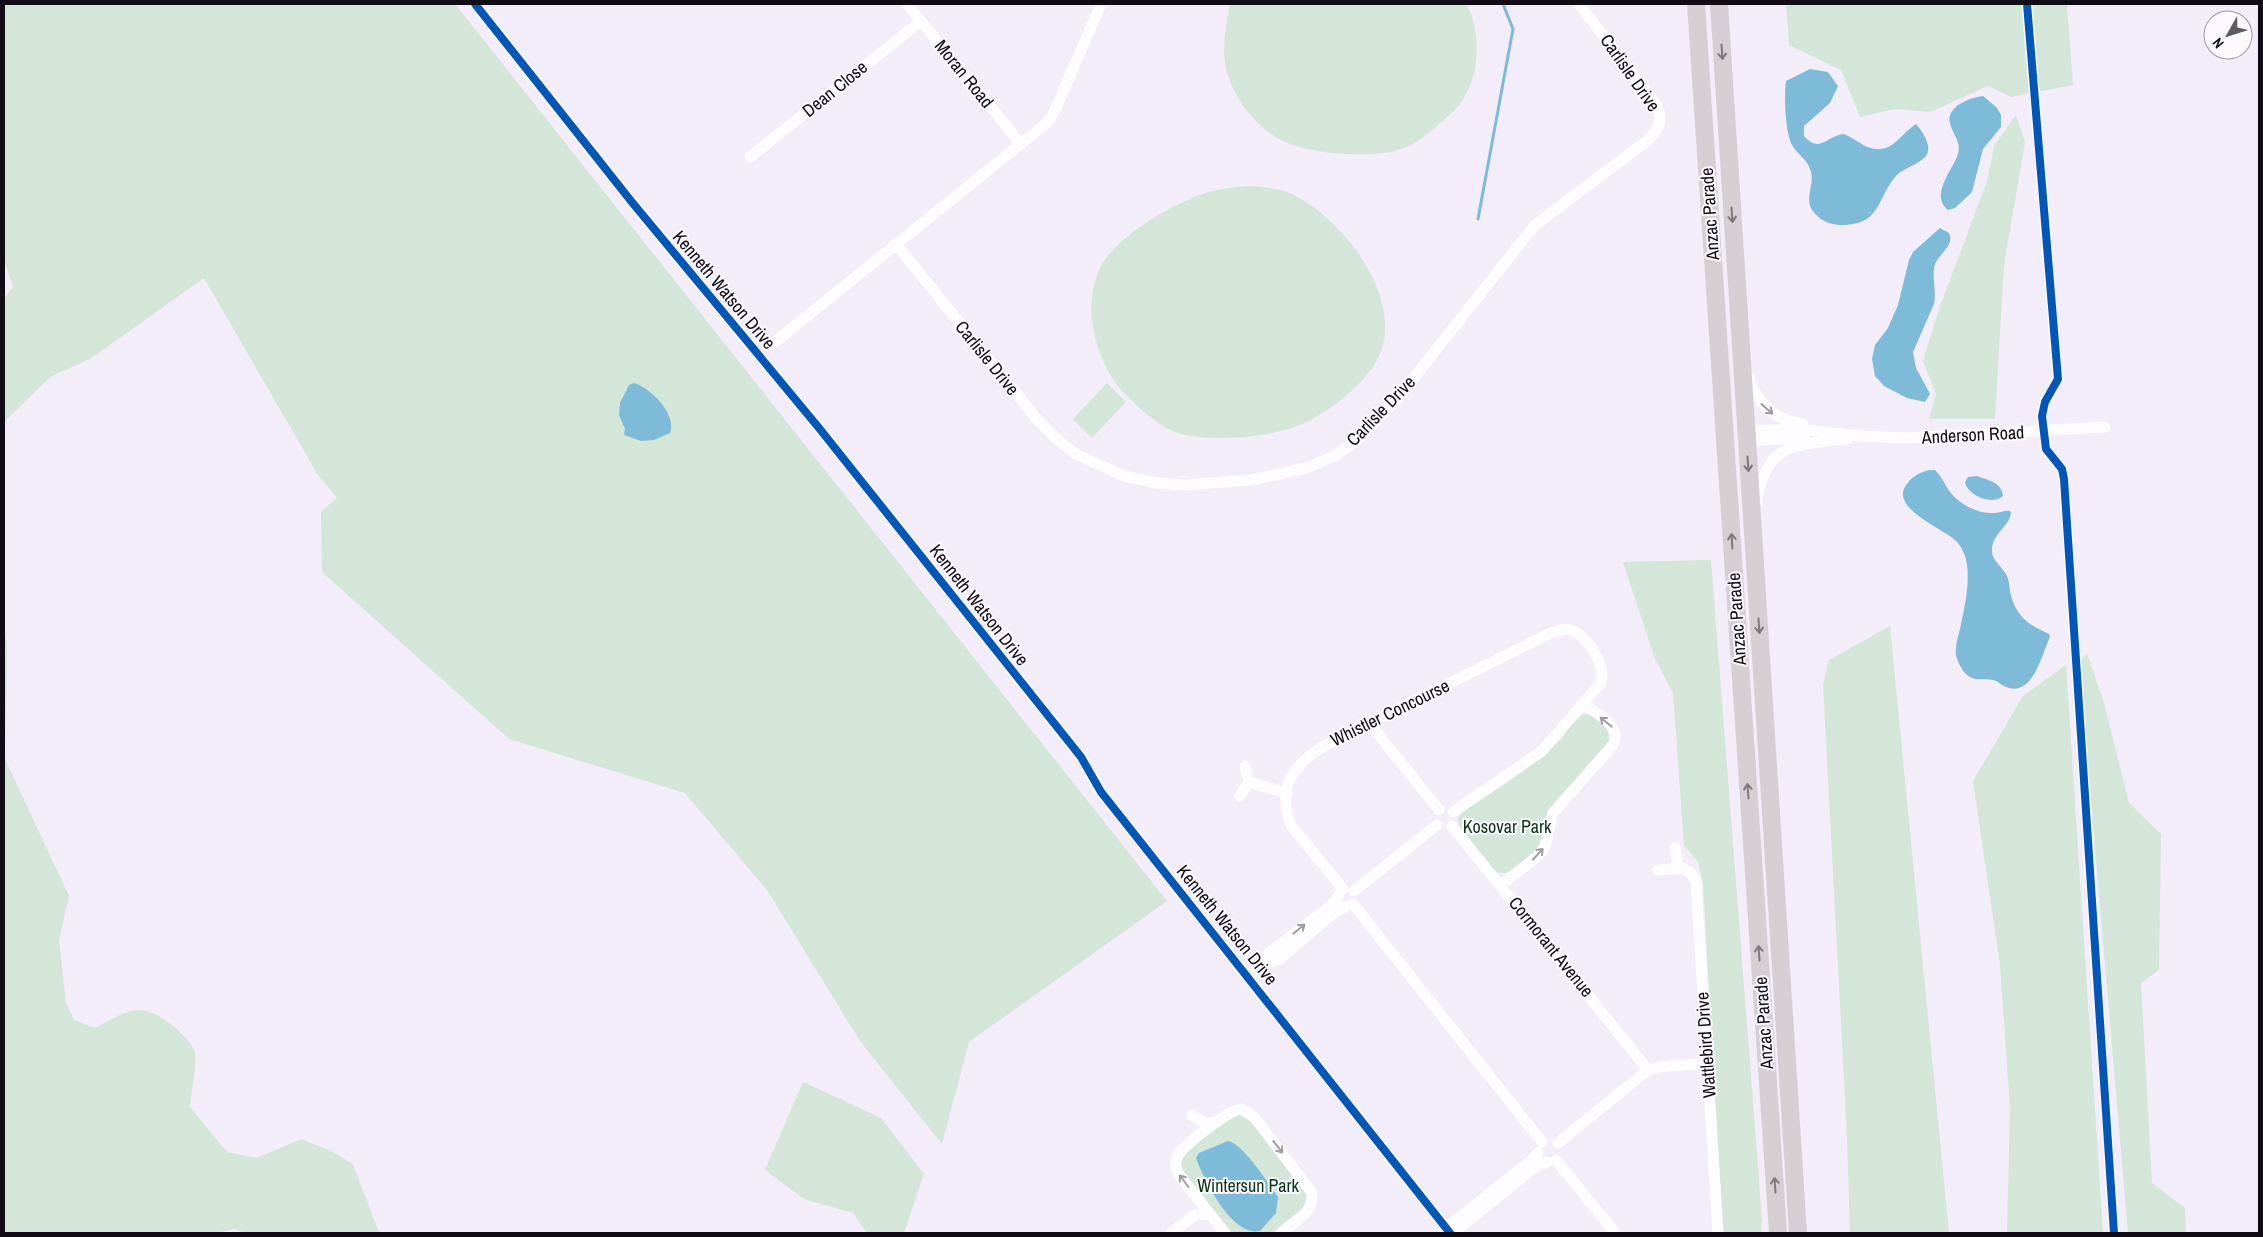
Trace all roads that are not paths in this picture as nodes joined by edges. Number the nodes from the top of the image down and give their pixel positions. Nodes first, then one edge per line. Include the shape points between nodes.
1 (475, 4) edge
2 (907, 4) edge
3 (1101, 4) edge
4 (1579, 4) edge
5 (1696, 4) edge
6 (1719, 4) edge
7 (920, 21) junction
8 (1021, 144) junction
9 (750, 157) dead end
10 (896, 244) junction
11 (775, 342) dead end
12 (1741, 350) junction
13 (2105, 427) dead end
14 (1746, 436) junction
15 (1866, 436) junction
16 (1725, 438) junction
17 (1752, 527) junction
18 (1583, 704) junction
19 (1370, 724) junction
20 (1245, 766) dead end
21 (1249, 782) junction
22 (1287, 793) junction
23 (1240, 796) dead end
24 (1439, 810) junction
25 (1453, 812) junction
26 (1438, 826) junction
27 (1452, 826) junction
28 (1675, 848) dead end
29 (1678, 867) junction
30 (1658, 870) dead end
31 (1501, 886) junction
32 (1345, 892) junction
33 (1350, 905) junction
34 (1266, 963) junction
35 (1249, 977) junction
36 (1708, 1063) junction
37 (1648, 1070) junction
38 (1218, 1122) junction
39 (1193, 1141) junction
40 (1558, 1143) junction
41 (1540, 1147) junction
42 (1551, 1161) junction
43 (1196, 1196) junction
44 (1210, 1214) junction
45 (1192, 1217) junction
46 (1299, 1219) junction
47 (1450, 1232) edge
48 (1171, 1233) edge
49 (1225, 1233) edge
50 (1281, 1233) edge
51 (1295, 1233) edge
52 (1615, 1233) edge
53 (1718, 1233) edge
54 (1778, 1233) edge
55 (1798, 1233) edge

1 - 35 street, Kenneth Watson Drive via 1075,750 1101,792
2 - 7 street, Moran Road
3 - 8 street via 1053,115
4 - 10 street, Carlisle Drive via 1656,104 1660,115 1657,130 1534,226 1386,412 1348,448 1307,468 1250,480 1173,485 1131,478 1088,460 1064,446 1036,418
5 - 16 main road, Anzac Parade
6 -> 12 main road, Anzac Parade
7 - 8 street, Moran Road
7 - 9 street, Dean Close
8 - 10 street
10 - 11 street
12 - 14 main road, Anzac Parade
12 -> 15 street, Anderson Road via 1755,394 1773,415 1791,422
13 - 15 street, Anderson Road via 1925,437
14 - 15 street, Anderson Road
14 - 16 main road
14 -> 17 main road, Anzac Parade
15 - 17 street, Anderson Road via 1799,444 1777,455 1763,476
54 -> 16 main road, Anzac Parade
17 -> 55 main road, Anzac Parade
18 - 19 street, Whistler Concourse via 1600,684 1602,668 1578,634 1560,630
18 - 25 street via 1542,751
31 -> 18 street via 1538,856 1545,846 1554,813 1613,744 1615,734 1611,724
19 - 22 street, Whistler Concourse via 1314,751 1296,769
19 - 24 street
20 - 21 street
21 - 22 street
21 - 23 street
22 - 32 street, Whistler Concourse via 1286,807 1291,825
24 - 25 street
24 - 26 street via 1435,816
25 - 27 street via 1455,820
26 - 27 street
26 - 32 street
27 - 31 street, Cormorant Avenue
28 - 29 street
29 - 30 street
29 - 36 street, Wattlebird Drive via 1691,872 1696,883
31 - 37 street, Cormorant Avenue
32 - 33 street, Whistler Concourse via 1340,903
32 - 33 street via 1357,899
34 -> 32 street via 1271,952
33 - 34 street via 1335,912 1278,960
33 - 41 street
34 - 35 street
35 - 47 street, Kenneth Watson Drive
36 - 37 street
36 - 53 street, Wattlebird Drive
37 - 40 street
38 - 39 street
38 - 39 street via 1206,1124 1192,1116 1196,1128
38 -> 46 street via 1238,1110 1254,1117 1311,1191 1311,1206
43 -> 39 street via 1180,1176 1176,1164 1179,1153
40 - 41 street via 1550,1139
40 - 42 street via 1561,1152
41 - 42 street via 1542,1159
41 - 47 street via 1532,1160
42 - 47 street via 1536,1166
42 - 52 street
43 - 44 street
43 - 45 street
44 - 45 street via 1199,1213
44 - 49 street
45 - 48 street
46 - 50 street
46 - 51 street

